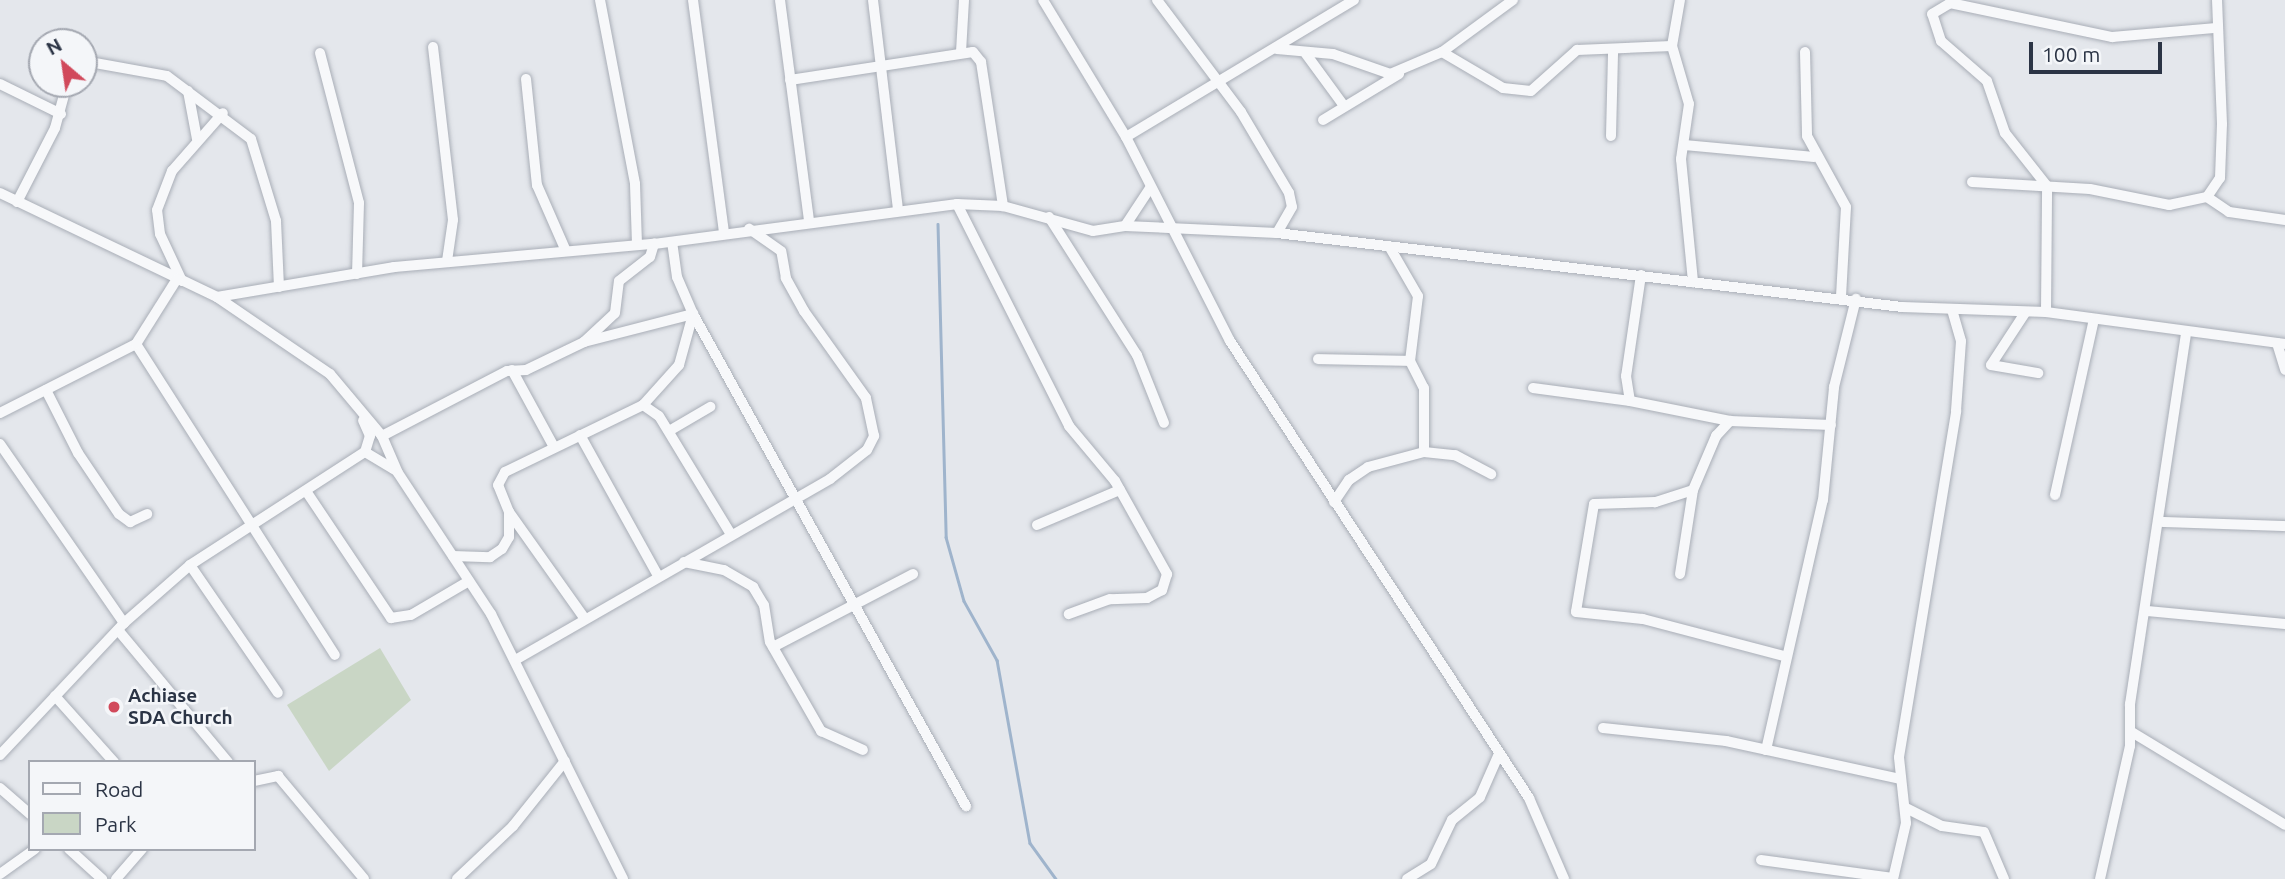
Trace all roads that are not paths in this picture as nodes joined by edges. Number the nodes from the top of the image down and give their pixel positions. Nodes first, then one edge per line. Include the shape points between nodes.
1 (600, 0) edge
2 (693, 0) edge
3 (780, 0) edge
4 (873, 0) edge
5 (964, 0) edge
6 (1043, 0) edge
7 (1157, 0) edge
8 (1354, 0) edge
9 (1513, 0) edge
10 (1680, 0) edge
11 (2217, 0) edge
12 (2214, 28) junction
13 (1672, 46) junction
14 (433, 47) dead end
15 (1278, 49) junction
16 (961, 52) junction
17 (1442, 52) junction
18 (1613, 52) junction
19 (1805, 52) dead end
20 (320, 53) dead end
21 (1306, 54) junction
22 (880, 62) junction
23 (98, 64) edge
24 (1401, 73) junction
25 (526, 79) dead end
26 (790, 80) junction
27 (0, 84) edge
28 (1218, 85) junction
29 (188, 91) junction
30 (64, 98) edge
31 (1344, 106) junction
32 (223, 113) junction
33 (61, 114) junction
34 (1324, 120) dead end
35 (1611, 136) dead end
36 (1126, 137) junction
37 (197, 139) junction
38 (1684, 145) junction
39 (1814, 157) junction
40 (1972, 182) dead end
41 (2047, 186) junction
42 (1150, 188) junction
43 (0, 193) edge
44 (2207, 198) junction
45 (17, 202) junction
46 (957, 205) junction
47 (1003, 206) junction
48 (898, 209) junction
49 (1047, 215) junction
50 (2285, 220) edge
51 (809, 221) junction
52 (1125, 226) junction
53 (749, 229) junction
54 (1176, 229) junction
55 (724, 233) junction
56 (1277, 233) junction
57 (673, 242) junction
58 (654, 244) junction
59 (637, 245) junction
60 (1389, 246) junction
61 (566, 251) junction
62 (447, 261) junction
63 (356, 274) junction
64 (1641, 275) junction
65 (180, 280) junction
66 (1693, 282) junction
67 (279, 287) junction
68 (217, 297) junction
69 (1841, 297) junction
70 (1856, 299) junction
71 (1952, 309) junction
72 (2046, 312) junction
73 (2025, 313) junction
74 (693, 314) junction
75 (2094, 319) junction
76 (2186, 334) junction
77 (584, 342) junction
78 (2281, 343) edge
79 (136, 344) junction
80 (1318, 359) dead end
81 (1410, 361) junction
82 (512, 370) junction
83 (2285, 370) edge
84 (2039, 373) dead end
85 (1533, 388) dead end
86 (46, 390) junction
87 (1630, 401) junction
88 (643, 405) junction
89 (710, 407) dead end
90 (0, 414) edge
91 (362, 416) junction
92 (1730, 421) junction
93 (1164, 423) dead end
94 (1831, 425) junction
95 (669, 432) junction
96 (580, 435) junction
97 (382, 436) junction
98 (0, 444) edge
99 (554, 447) junction
100 (365, 452) junction
101 (1424, 452) junction
102 (398, 473) junction
103 (1491, 474) dead end
104 (1693, 489) junction
105 (1120, 490) junction
106 (306, 491) junction
107 (2055, 495) dead end
108 (796, 498) junction
109 (1334, 502) junction
110 (509, 512) junction
111 (147, 514) dead end
112 (2162, 522) junction
113 (1037, 525) dead end
114 (2285, 526) edge
115 (252, 527) junction
116 (730, 533) junction
117 (453, 556) junction
118 (684, 562) junction
119 (190, 565) junction
120 (913, 573) dead end
121 (1681, 575) dead end
122 (659, 576) junction
123 (469, 580) junction
124 (855, 603) junction
125 (2147, 611) junction
126 (1069, 614) dead end
127 (585, 619) junction
128 (2285, 624) edge
129 (121, 627) junction
130 (773, 647) junction
131 (335, 655) dead end
132 (1784, 656) junction
133 (517, 659) junction
134 (278, 694) dead end
135 (55, 696) junction
136 (1603, 728) dead end
137 (2130, 731) junction
138 (863, 750) dead end
139 (1766, 750) junction
140 (1, 751) edge
141 (1498, 756) junction
142 (112, 760) edge
143 (226, 760) edge
144 (565, 761) junction
145 (1901, 779) junction
146 (256, 781) edge
147 (0, 788) edge
148 (966, 806) dead end
149 (1906, 808) junction
150 (28, 812) edge
151 (2285, 825) edge
152 (32, 851) edge
153 (71, 851) edge
154 (140, 851) edge
155 (1760, 860) dead end
156 (0, 874) edge
157 (102, 879) edge
158 (116, 879) edge
159 (364, 879) edge
160 (457, 879) edge
161 (623, 879) edge
162 (1407, 879) edge
163 (1564, 879) edge
164 (1893, 879) edge
165 (2004, 879) edge
166 (2101, 879) edge

1 - 59 street via 633,171
2 - 55 street
3 - 26 street
4 - 22 street
5 - 16 street
6 - 36 street
7 - 28 street
8 - 15 street
9 - 17 street
10 - 13 street
11 - 12 street
12 - 41 street via 2112,37 1950,3 1937,6 1934,30 1987,81 2005,133
12 - 44 street via 2222,124 2220,178
13 - 18 street
13 - 38 street via 1689,104
14 - 62 street via 453,220
15 - 21 street
15 - 28 street
16 - 22 street
16 - 47 street via 981,62
17 - 18 street via 1503,88 1531,91 1577,50
17 - 24 street
18 - 35 street
19 - 39 street via 1805,110
20 - 63 street via 359,203
21 - 24 street
21 - 31 street
22 - 26 street
22 - 48 street via 895,144
23 - 29 street via 167,76
24 - 31 street
25 - 61 street via 537,185
26 - 51 street via 802,128
27 - 33 street
28 - 36 street
28 - 56 street via 1289,193 1292,207
29 - 32 street
29 - 37 street
30 - 33 street
31 - 34 street
32 - 37 street
32 - 67 street via 251,139 263,168 276,221
33 - 45 street
36 - 42 street
37 - 65 street via 172,171 157,210 160,234
38 - 39 street
38 - 66 street
39 - 69 street via 1846,207
40 - 41 street
41 - 44 street via 2169,205
41 - 72 street
42 - 52 street
42 - 54 street
43 - 45 street
44 - 50 street via 2229,212
45 - 65 street
46 - 47 street
46 - 48 street
46 - 105 street via 1069,426
47 - 49 street
48 - 51 street
49 - 52 street via 1093,231
49 - 93 street via 1071,242 1137,355
51 - 53 street
52 - 54 street
53 - 55 street
53 - 108 street via 781,251 803,311 866,398 874,436 852,464
54 - 56 street
54 - 109 street via 1230,341
55 - 57 street
56 - 60 street
57 - 58 street
57 - 74 street via 677,277
58 - 59 street
58 - 77 street via 650,257 619,281 615,313
59 - 61 street
60 - 64 street
60 - 81 street via 1418,296
61 - 62 street
62 - 63 street
63 - 67 street
64 - 66 street
64 - 87 street via 1626,376
65 - 68 street
65 - 79 street
66 - 69 street
67 - 68 street
68 - 91 street via 330,374
69 - 70 street
70 - 71 street
70 - 94 street via 1834,387
71 - 73 street
71 - 145 street via 1961,341 1956,411 1930,542
72 - 73 street
72 - 75 street
73 - 84 street via 1991,366
74 - 77 street
74 - 88 street via 679,365
74 - 108 street
75 - 76 street
75 - 107 street
76 - 78 street
76 - 112 street
77 - 82 street
78 - 83 street
79 - 86 street
79 - 115 street
80 - 81 street
81 - 101 street via 1424,387
82 - 97 street
82 - 99 street
85 - 87 street
86 - 90 street
86 - 111 street via 83,463 119,514 130,522
87 - 92 street
88 - 95 street
88 - 96 street
89 - 95 street
91 - 97 street
91 - 100 street via 370,436
92 - 94 street
92 - 104 street via 1716,436
94 - 132 street via 1823,500
95 - 116 street
96 - 99 street
96 - 122 street
97 - 102 street
98 - 129 street
99 - 110 street via 500,478
100 - 102 street
100 - 106 street
101 - 103 street via 1455,455
101 - 109 street via 1368,467
102 - 117 street
104 - 121 street
104 - 132 street via 1655,502 1594,504 1576,612 1643,619
105 - 113 street
105 - 126 street via 1167,574 1166,584 1147,598 1110,600
106 - 115 street
106 - 123 street via 391,618 432,605
108 - 116 street
108 - 124 street
109 - 141 street
110 - 117 street via 509,537 502,549 490,557
110 - 127 street
112 - 114 street
112 - 125 street
115 - 119 street
115 - 131 street
116 - 118 street
117 - 123 street
118 - 122 street
118 - 130 street via 724,570 753,587
119 - 129 street
119 - 134 street
120 - 124 street
122 - 127 street
123 - 133 street
124 - 130 street
124 - 148 street
125 - 128 street
125 - 137 street
127 - 133 street
129 - 135 street
129 - 143 street
130 - 138 street via 821,731
132 - 139 street
133 - 144 street
135 - 140 street
135 - 142 street
136 - 139 street
137 - 151 street
137 - 166 street
139 - 145 street
141 - 162 street via 1480,797 1452,820 1431,863
141 - 163 street via 1529,799
144 - 160 street via 513,826
144 - 161 street
145 - 149 street
146 - 159 street via 278,776
147 - 150 street
149 - 164 street
149 - 165 street via 1942,827 1984,832
152 - 156 street
153 - 157 street
154 - 158 street
155 - 164 street

